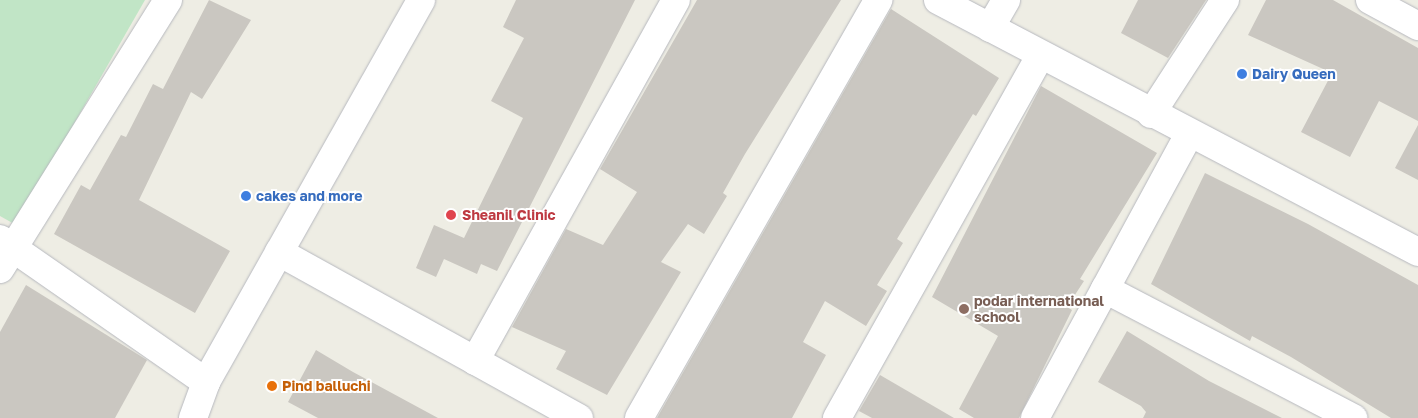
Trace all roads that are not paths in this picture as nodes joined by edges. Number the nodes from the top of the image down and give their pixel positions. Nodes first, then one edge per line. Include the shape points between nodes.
1 (168, 0) edge
2 (421, 0) edge
3 (676, 0) edge
4 (878, 0) edge
5 (938, 0) edge
6 (1006, 0) edge
7 (1226, 0) edge
8 (1370, 0) edge
9 (1418, 26) edge
10 (990, 28) junction
11 (1042, 55) junction
12 (1151, 114) junction
13 (1190, 133) junction
14 (4, 251) edge
15 (279, 252) junction
16 (1418, 252) edge
17 (1104, 289) junction
18 (475, 362) junction
19 (206, 382) junction
20 (193, 418) edge
21 (579, 418) edge
22 (639, 418) edge
23 (838, 418) edge
24 (1034, 418) edge
25 (1353, 418) edge

1 - 14 street
2 - 15 street
3 - 18 street
4 - 22 street
5 - 10 street
6 - 10 street
7 - 12 street
8 - 9 street
10 - 11 street
11 - 12 street
11 - 23 street
12 - 13 street
13 - 16 street
13 - 17 street
14 - 19 street
15 - 18 street
15 - 19 street
17 - 24 street
17 - 25 street
18 - 21 street
19 - 20 street

